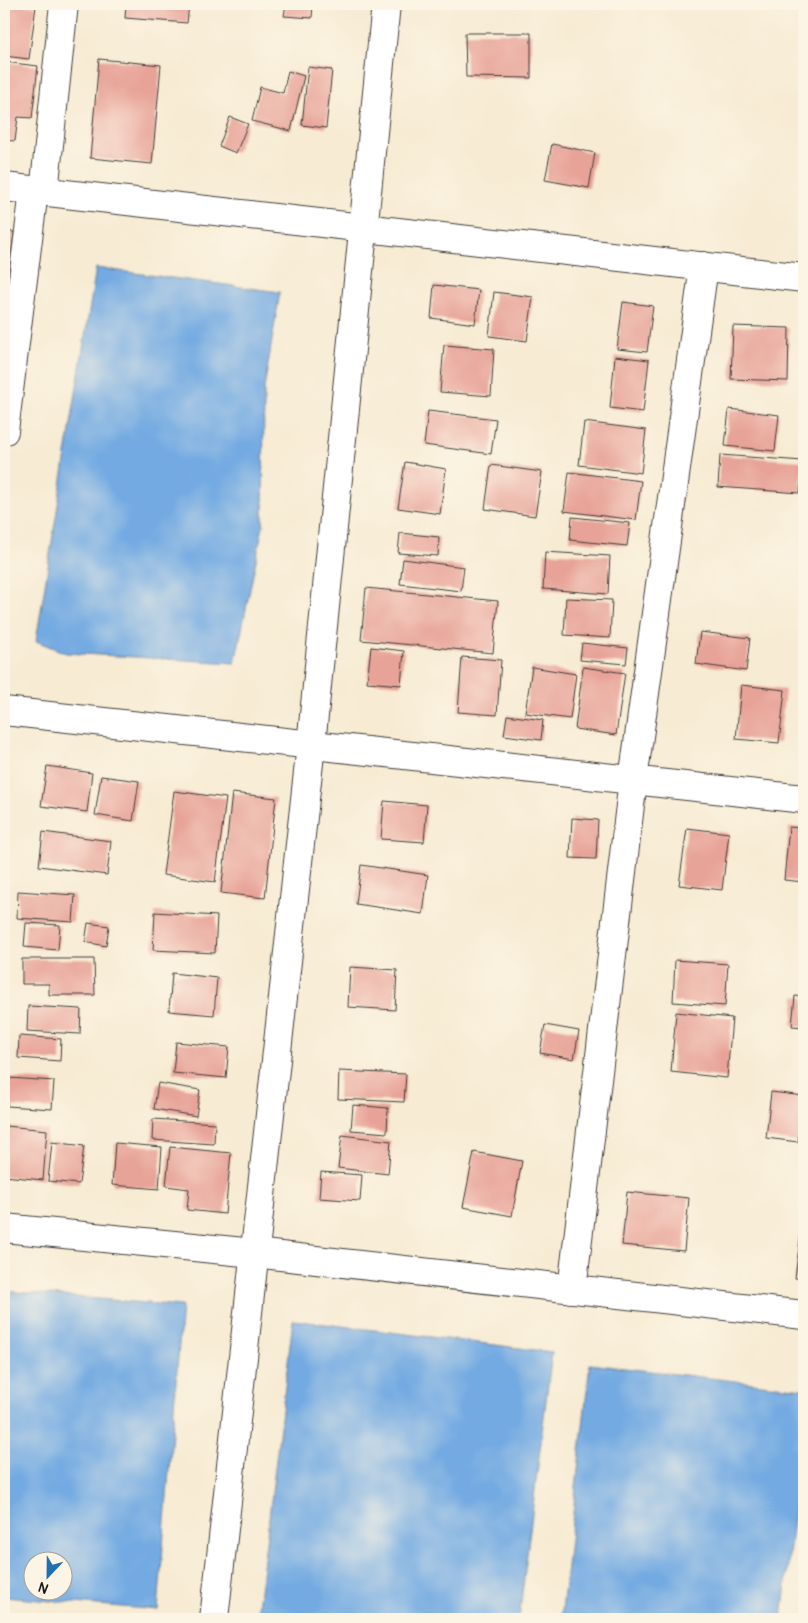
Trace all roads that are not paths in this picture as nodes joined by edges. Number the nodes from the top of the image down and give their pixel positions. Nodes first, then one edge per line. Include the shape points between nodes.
1 (64, 4) edge
2 (386, 4) edge
3 (4, 187) edge
4 (39, 191) junction
5 (362, 227) junction
6 (704, 266) junction
7 (804, 278) edge
8 (4, 431) edge
9 (4, 711) edge
10 (310, 745) junction
11 (633, 780) junction
12 (804, 799) edge
13 (4, 1228) edge
14 (254, 1253) junction
15 (572, 1289) junction
16 (804, 1315) edge
17 (214, 1619) edge

1 - 4 street
2 - 5 street
3 - 4 street
4 - 5 street
4 - 8 street
5 - 6 street
5 - 10 street
6 - 7 street
6 - 11 street
9 - 10 street
10 - 11 street
10 - 14 street
11 - 12 street
11 - 15 street
13 - 14 street
14 - 15 street
14 - 17 street
15 - 16 street

